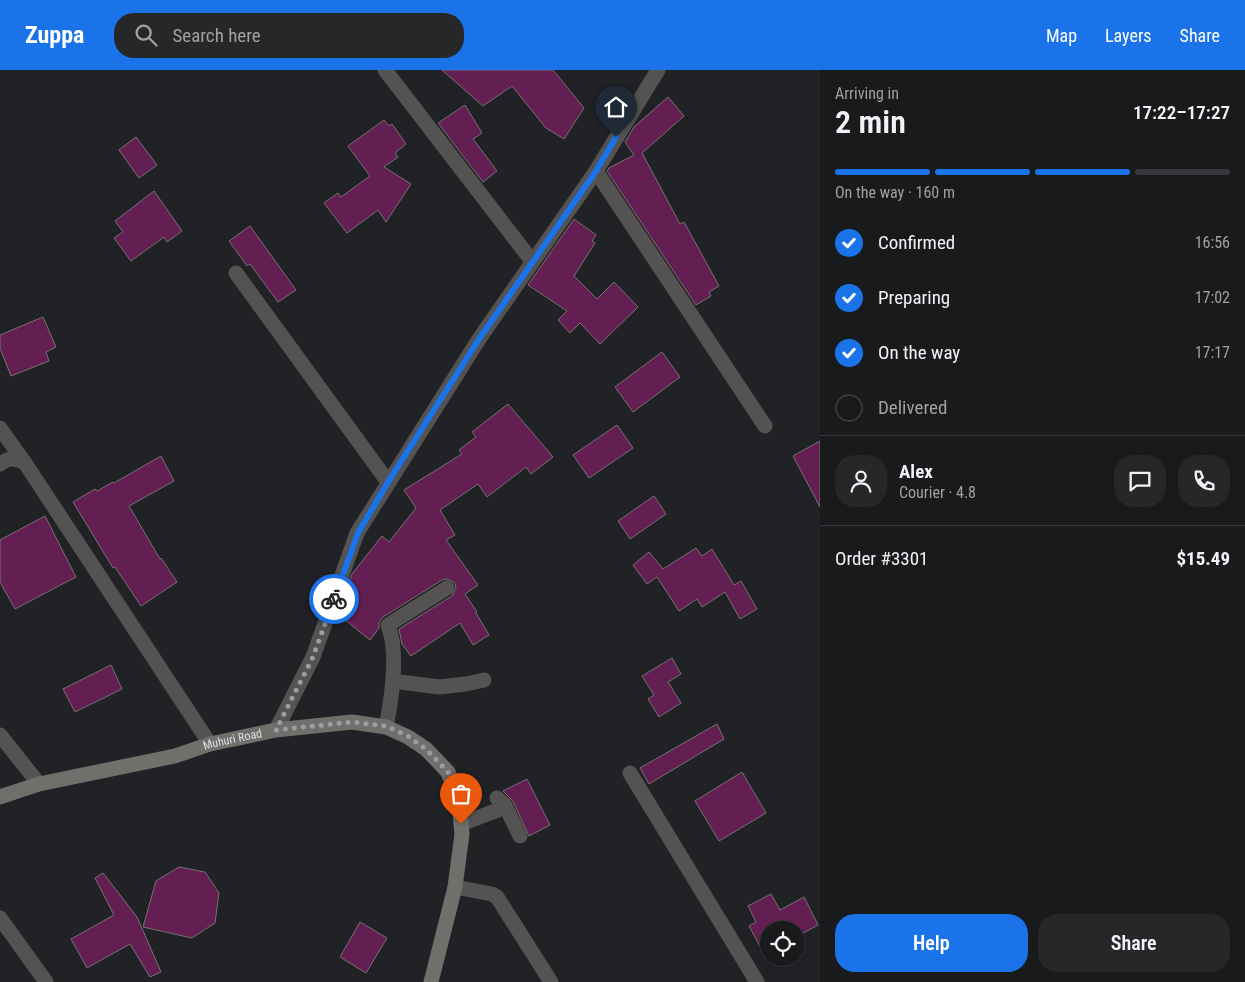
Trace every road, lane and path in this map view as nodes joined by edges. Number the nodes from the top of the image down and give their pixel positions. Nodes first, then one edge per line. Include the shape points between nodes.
1 (385, 70) edge
2 (658, 70) edge
3 (596, 171) junction
4 (532, 261) junction
5 (236, 273) dead end
6 (765, 426) dead end
7 (0, 428) edge
8 (24, 463) junction
9 (0, 464) edge
10 (388, 482) junction
11 (447, 588) dead end
12 (484, 680) dead end
13 (393, 682) junction
14 (386, 726) junction
15 (276, 730) junction
16 (0, 735) edge
17 (210, 744) junction
18 (630, 773) dead end
19 (39, 784) junction
20 (0, 797) edge
21 (461, 824) junction
22 (520, 836) dead end
23 (455, 886) junction
24 (0, 918) edge
25 (46, 982) edge
26 (431, 982) edge
27 (551, 982) edge
28 (757, 982) edge

1 - 4 street
2 - 3 street
3 - 4 street
3 - 6 street
4 - 10 street
5 - 10 street
7 - 8 street
8 - 9 street via 15,458
8 - 17 street
10 - 15 street via 358,533 313,657
11 - 13 street via 388,625 393,638
12 - 13 street via 439,687
13 - 14 street
14 - 15 main road, Muhuri Road via 352,722
14 - 21 main road, Muhuri Road via 426,749 448,772 459,801
15 - 17 main road, Muhuri Road
16 - 19 street
17 - 19 main road, Muhuri Road via 175,756
18 - 28 street
19 - 20 main road, Muhuri Road
21 - 22 street via 498,810 501,801
21 - 23 main road, Muhuri Road
23 - 26 main road, Muhuri Road
23 - 27 street via 497,897
24 - 25 street

